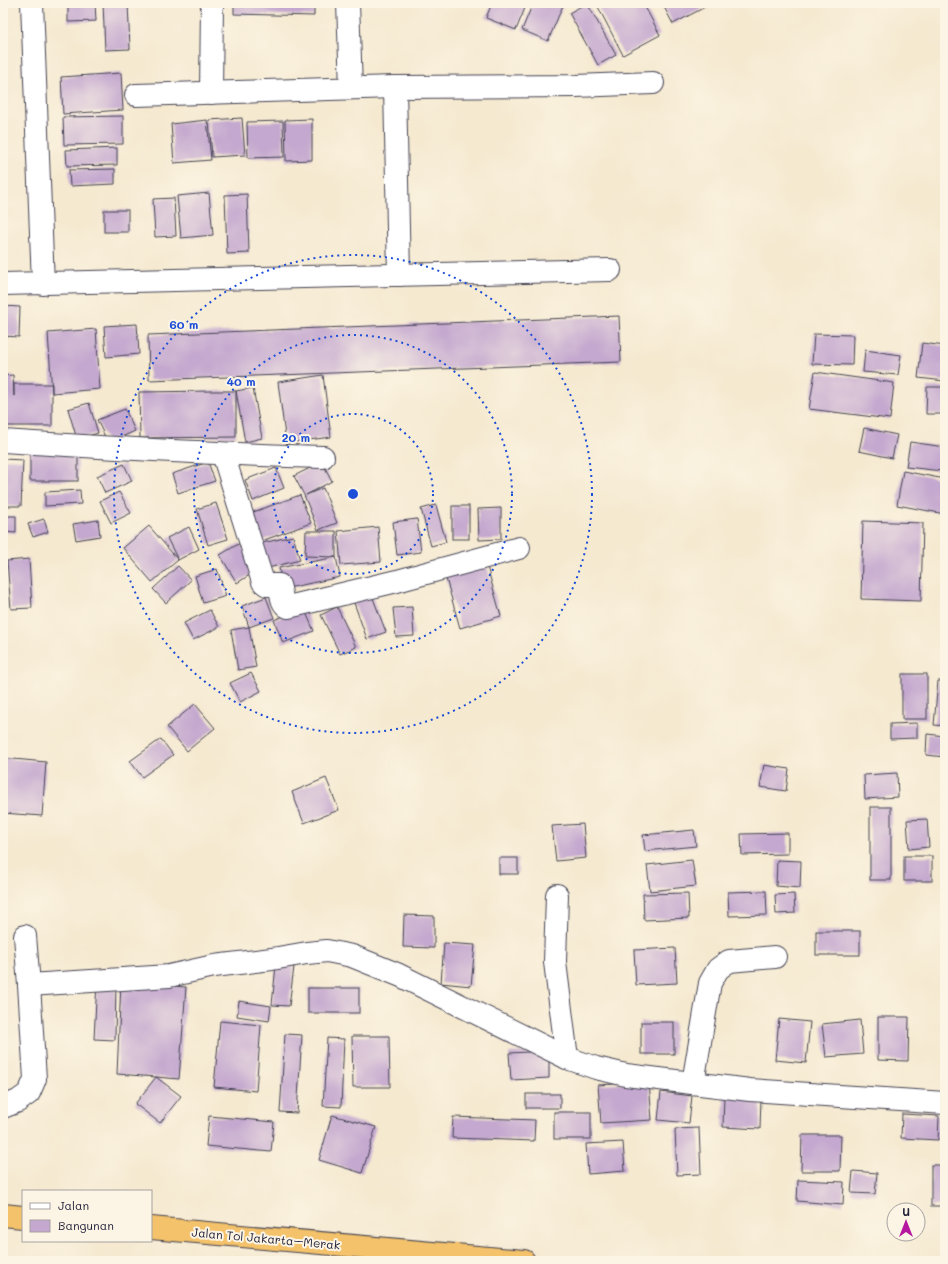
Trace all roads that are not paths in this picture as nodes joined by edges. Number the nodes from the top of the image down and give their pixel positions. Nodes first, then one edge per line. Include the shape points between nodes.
1 (32, 3) edge
2 (212, 3) edge
3 (348, 3) edge
4 (653, 83) dead end
5 (395, 87) junction
6 (351, 88) junction
7 (211, 93) junction
8 (136, 95) dead end
9 (610, 270) dead end
10 (399, 275) junction
11 (3, 284) edge
12 (43, 284) junction
13 (3, 441) edge
14 (223, 454) junction
15 (323, 457) dead end
16 (519, 548) dead end
17 (557, 895) dead end
18 (25, 936) dead end
19 (775, 957) dead end
20 (29, 985) junction
21 (567, 1058) junction
22 (693, 1083) junction
23 (945, 1103) edge
24 (3, 1107) edge
25 (3, 1215) edge
26 (22, 1217) edge
27 (152, 1228) edge
28 (524, 1261) edge

1 - 12 street
2 - 7 street
3 - 6 street
4 - 5 street
5 - 6 street
5 - 10 street
6 - 7 street
7 - 8 street
9 - 10 street
10 - 12 street
11 - 12 street
13 - 14 street
14 - 15 street
14 - 16 street via 264,582 267,585 279,585 282,602 288,607
17 - 21 street via 555,962
18 - 20 street
19 - 22 street via 729,961 718,969 710,983
20 - 21 street via 169,976 214,966 327,951 352,956 399,975
20 - 24 street via 35,1080 29,1093 18,1102
21 - 22 street via 626,1075
22 - 23 street via 750,1090
25 - 26 highway
27 - 28 highway, Jalan Tol Jakarta–Merak

